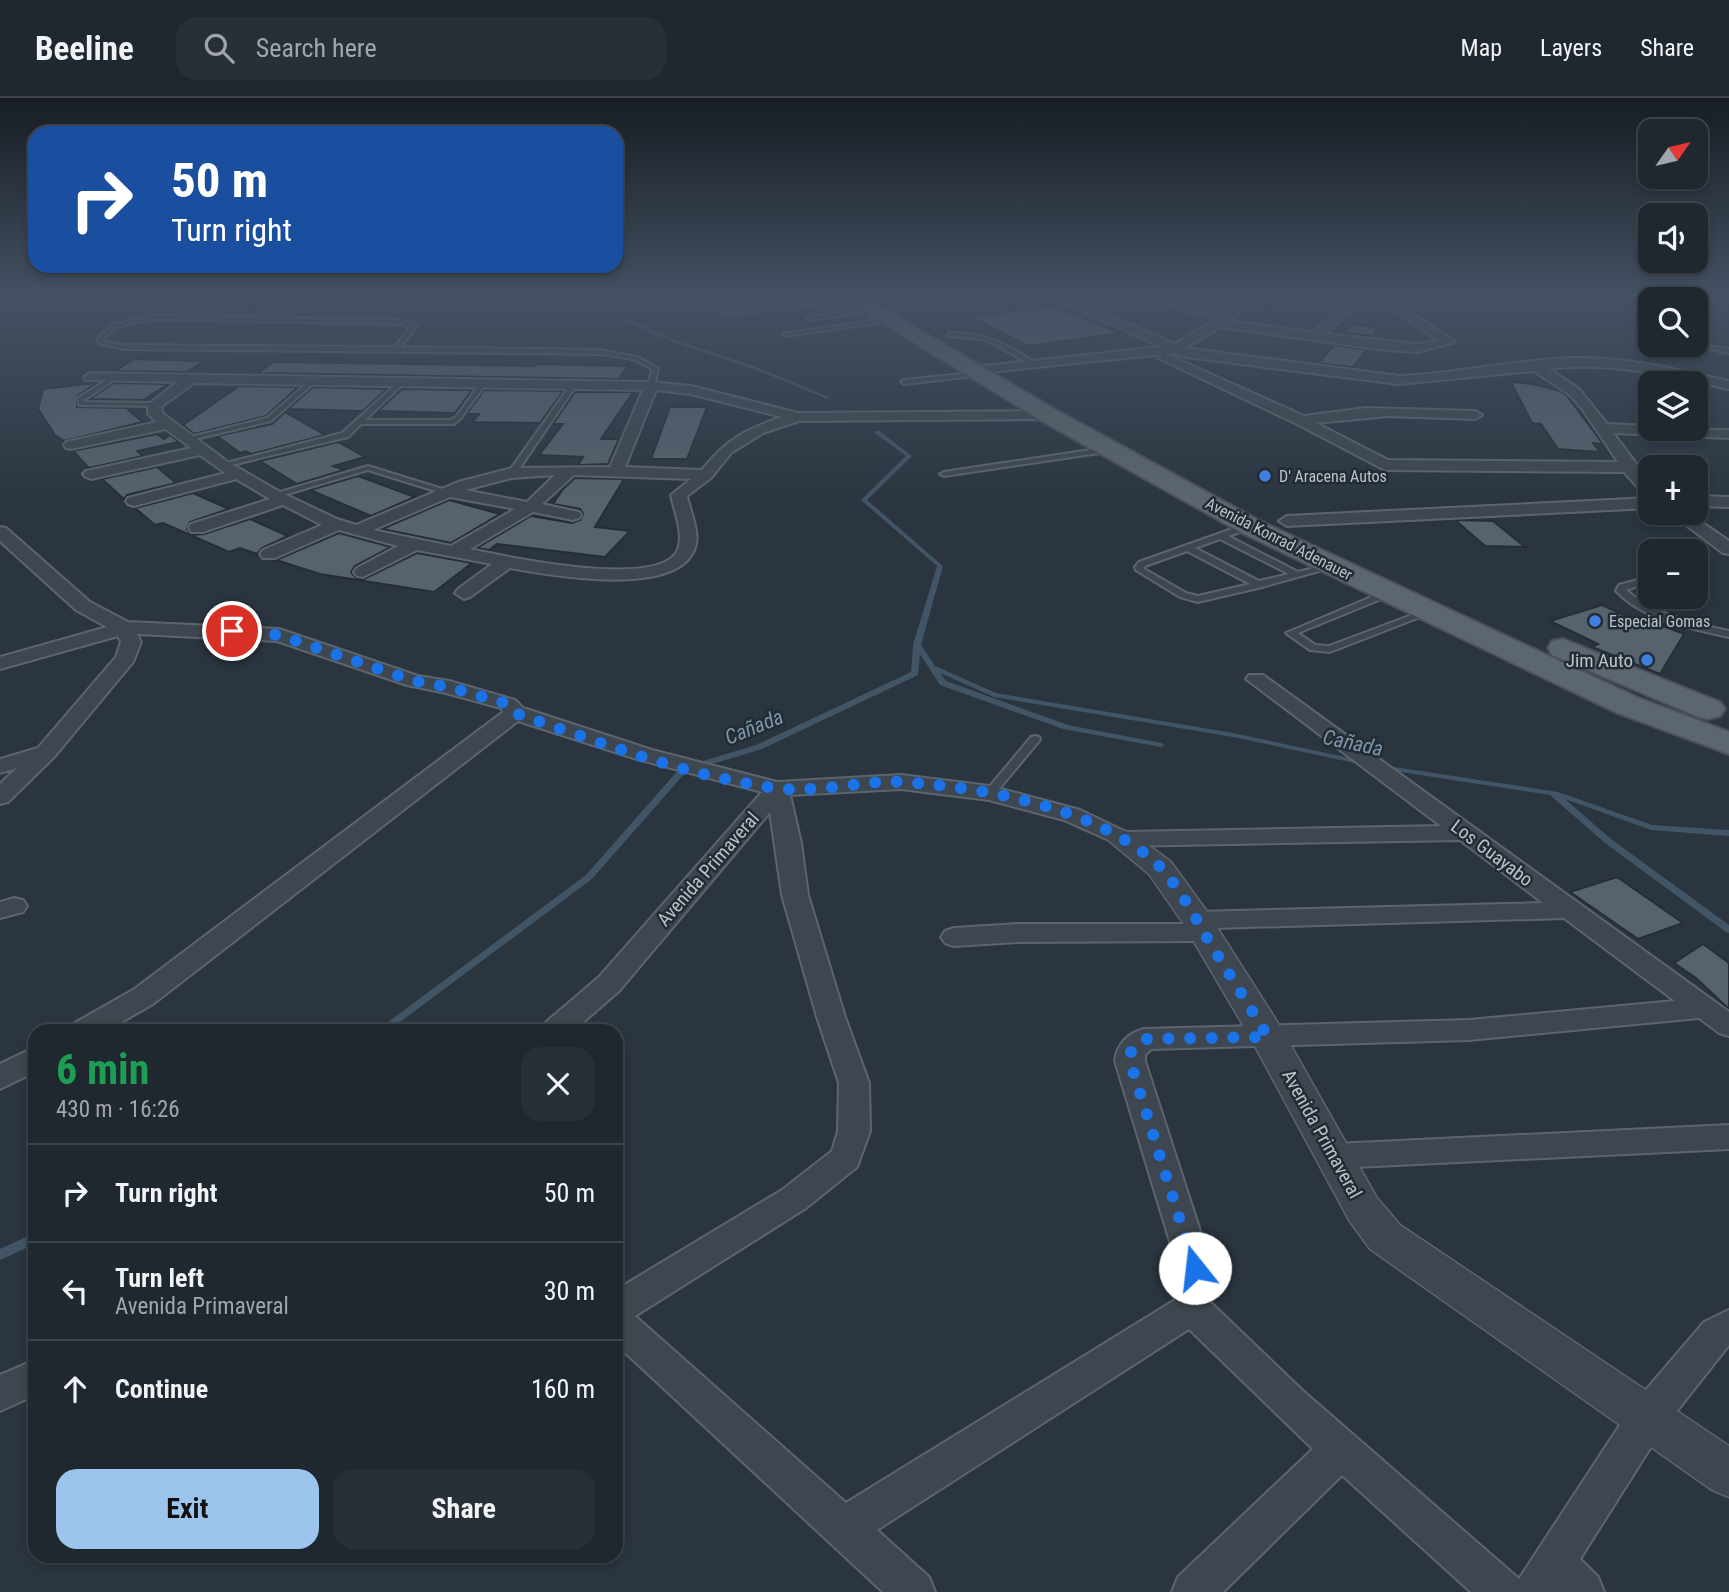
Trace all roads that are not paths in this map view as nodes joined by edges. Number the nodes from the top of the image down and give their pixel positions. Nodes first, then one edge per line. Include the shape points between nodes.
1 (649, 365) edge
2 (984, 365) edge
3 (990, 365) edge
4 (1084, 365) edge
5 (1197, 365) edge
6 (1272, 365) edge
7 (1546, 365) edge
8 (1617, 365) edge
9 (1534, 366) junction
10 (1004, 375) junction
11 (91, 377) dead end
12 (115, 377) junction
13 (190, 379) junction
14 (314, 380) junction
15 (403, 381) junction
16 (904, 382) dead end
17 (484, 383) junction
18 (574, 384) junction
19 (1729, 385) edge
20 (651, 386) junction
21 (155, 405) junction
22 (753, 405) junction
23 (1048, 415) junction
24 (1475, 415) dead end
25 (981, 416) junction
26 (798, 417) junction
27 (359, 422) junction
28 (1302, 422) junction
29 (168, 424) junction
30 (1605, 428) junction
31 (758, 430) junction
32 (1729, 434) edge
33 (187, 439) junction
34 (71, 445) dead end
35 (1110, 449) junction
36 (202, 450) junction
37 (223, 465) junction
38 (1627, 467) junction
39 (570, 470) junction
40 (615, 472) junction
41 (512, 473) junction
42 (92, 474) dead end
43 (238, 474) junction
44 (944, 474) dead end
45 (706, 475) junction
46 (1638, 478) edge
47 (448, 492) junction
48 (278, 497) junction
49 (1708, 501) edge
50 (134, 502) dead end
51 (1729, 502) edge
52 (1638, 504) edge
53 (528, 508) junction
54 (573, 515) dead end
55 (1287, 521) junction
56 (337, 525) junction
57 (1695, 525) edge
58 (1249, 526) junction
59 (197, 528) dead end
60 (359, 530) junction
61 (0, 531) edge
62 (1221, 536) junction
63 (414, 544) junction
64 (1188, 548) junction
65 (1729, 549) edge
66 (453, 552) junction
67 (269, 554) dead end
68 (506, 562) junction
69 (1333, 566) junction
70 (363, 572) dead end
71 (1298, 575) junction
72 (1638, 583) dead end
73 (1259, 585) junction
74 (464, 593) dead end
75 (1388, 593) junction
76 (1638, 603) edge
77 (1648, 609) edge
78 (1428, 612) junction
79 (124, 628) junction
80 (1729, 634) edge
81 (0, 663) edge
82 (1256, 679) dead end
83 (1685, 700) junction
84 (1729, 708) edge
85 (515, 713) junction
86 (1729, 718) edge
87 (1035, 739) dead end
88 (1729, 744) edge
89 (46, 752) junction
90 (0, 766) edge
91 (777, 789) junction
92 (990, 793) junction
93 (0, 797) edge
94 (1465, 833) junction
95 (1122, 838) junction
96 (1569, 910) junction
97 (1200, 926) junction
98 (954, 937) dead end
99 (1704, 1008) junction
100 (95, 1024) edge
101 (562, 1024) edge
102 (1729, 1026) edge
103 (1268, 1037) junction
104 (28, 1062) edge
105 (0, 1078) edge
106 (1729, 1137) edge
107 (1335, 1156) junction
108 (623, 1305) edge
109 (1192, 1308) junction
110 (1729, 1326) edge
111 (623, 1327) edge
112 (28, 1380) edge
113 (0, 1394) edge
114 (1647, 1418) junction
115 (1342, 1448) junction
116 (1729, 1474) edge
117 (844, 1528) junction
118 (1544, 1577) edge
119 (914, 1592) edge
120 (1194, 1592) edge
121 (1503, 1592) edge
122 (1583, 1592) edge

1 - 20 lane via 655,368
2 - 10 main road, Avenida Konrad Adenauer
3 - 10 main road, Avenida Konrad Adenauer
4 - 10 street
5 - 28 street
6 - 9 street via 1399,380
7 - 9 street
8 - 19 street
9 - 30 street via 1561,379 1584,399
10 - 16 lane
10 - 23 main road, Avenida Konrad Adenauer
10 - 25 street
10 - 55 main road, Avenida Konrad Adenauer
11 - 12 street
12 - 13 street
12 - 21 lane via 79,399 81,404
13 - 14 street
13 - 21 street
14 - 15 street
14 - 33 lane via 269,420
15 - 17 street
15 - 27 lane
17 - 18 street
17 - 27 lane via 452,422
18 - 20 street
18 - 41 lane
20 - 22 street
20 - 40 street
21 - 29 street via 155,414
22 - 26 street
22 - 31 street
23 - 25 street
23 - 35 main road, Avenida Konrad Adenauer
24 - 28 street via 1373,411
25 - 26 street
26 - 31 street
27 - 37 lane via 338,438
28 - 38 street via 1391,466
29 - 33 street
29 - 34 street
30 - 32 street
30 - 38 street
31 - 45 street via 726,450
33 - 36 street
35 - 44 lane
35 - 58 main road, Avenida Konrad Adenauer
36 - 37 street
36 - 42 street
37 - 43 street
38 - 46 street
39 - 40 street
39 - 41 street
39 - 53 street
40 - 45 street
41 - 47 street
43 - 48 street
43 - 50 street
45 - 68 street via 679,495 689,541 677,562 639,574 613,576
47 - 48 lane via 368,468
47 - 53 street
47 - 60 street
48 - 56 street
48 - 59 street
49 - 51 street
52 - 55 street
53 - 54 street
53 - 66 street
55 - 83 main road, Avenida Konrad Adenauer via 1427,589
56 - 60 street
56 - 67 street
57 - 65 street
58 - 62 lane
58 - 69 main road, Avenida Konrad Adenauer
60 - 63 street
61 - 79 street via 83,606
62 - 64 lane
62 - 71 lane
63 - 66 street
63 - 70 street
64 - 73 lane
64 - 73 lane via 1139,567 1191,598
66 - 68 street
68 - 74 street
69 - 71 lane
69 - 75 main road, Avenida Konrad Adenauer
71 - 73 lane
72 - 76 lane via 1622,587 1621,592
75 - 78 main road, Avenida Konrad Adenauer
75 - 78 lane via 1291,633 1313,648 1330,649
77 - 80 lane
78 - 88 main road, Avenida Konrad Adenauer via 1627,705
79 - 81 street
79 - 85 street via 279,635 414,681 508,704
79 - 89 street via 131,642 126,658
82 - 94 street, Los Guayabo
83 - 84 street
83 - 86 main road, Avenida Konrad Adenauer
85 - 91 street via 667,763
85 - 100 street via 143,997
87 - 92 lane
89 - 90 street
89 - 93 street
91 - 92 street, Avenida Primaveral via 901,782
91 - 101 street, Avenida Primaveral via 609,984
91 - 108 street via 795,895 855,1083 855,1131 846,1158 794,1199
92 - 95 street, Avenida Primaveral via 1072,815
94 - 95 street
94 - 96 street, Los Guayabo
95 - 97 street, Avenida Primaveral via 1160,867
96 - 97 street
96 - 99 street, Los Guayabo
97 - 98 street
97 - 103 street, Avenida Primaveral
99 - 102 street, Los Guayabo
99 - 103 street via 1469,1030
103 - 107 street, Avenida Primaveral
103 - 109 street via 1144,1039 1131,1051 1195,1268
104 - 105 street
106 - 107 street
107 - 114 street, Avenida Primaveral via 1363,1209 1385,1237
109 - 115 street
109 - 117 street
110 - 114 street via 1717,1333
111 - 117 street
112 - 113 street
114 - 116 street, Avenida Primaveral
114 - 118 street
115 - 120 street
115 - 121 street
117 - 119 street
118 - 122 street

